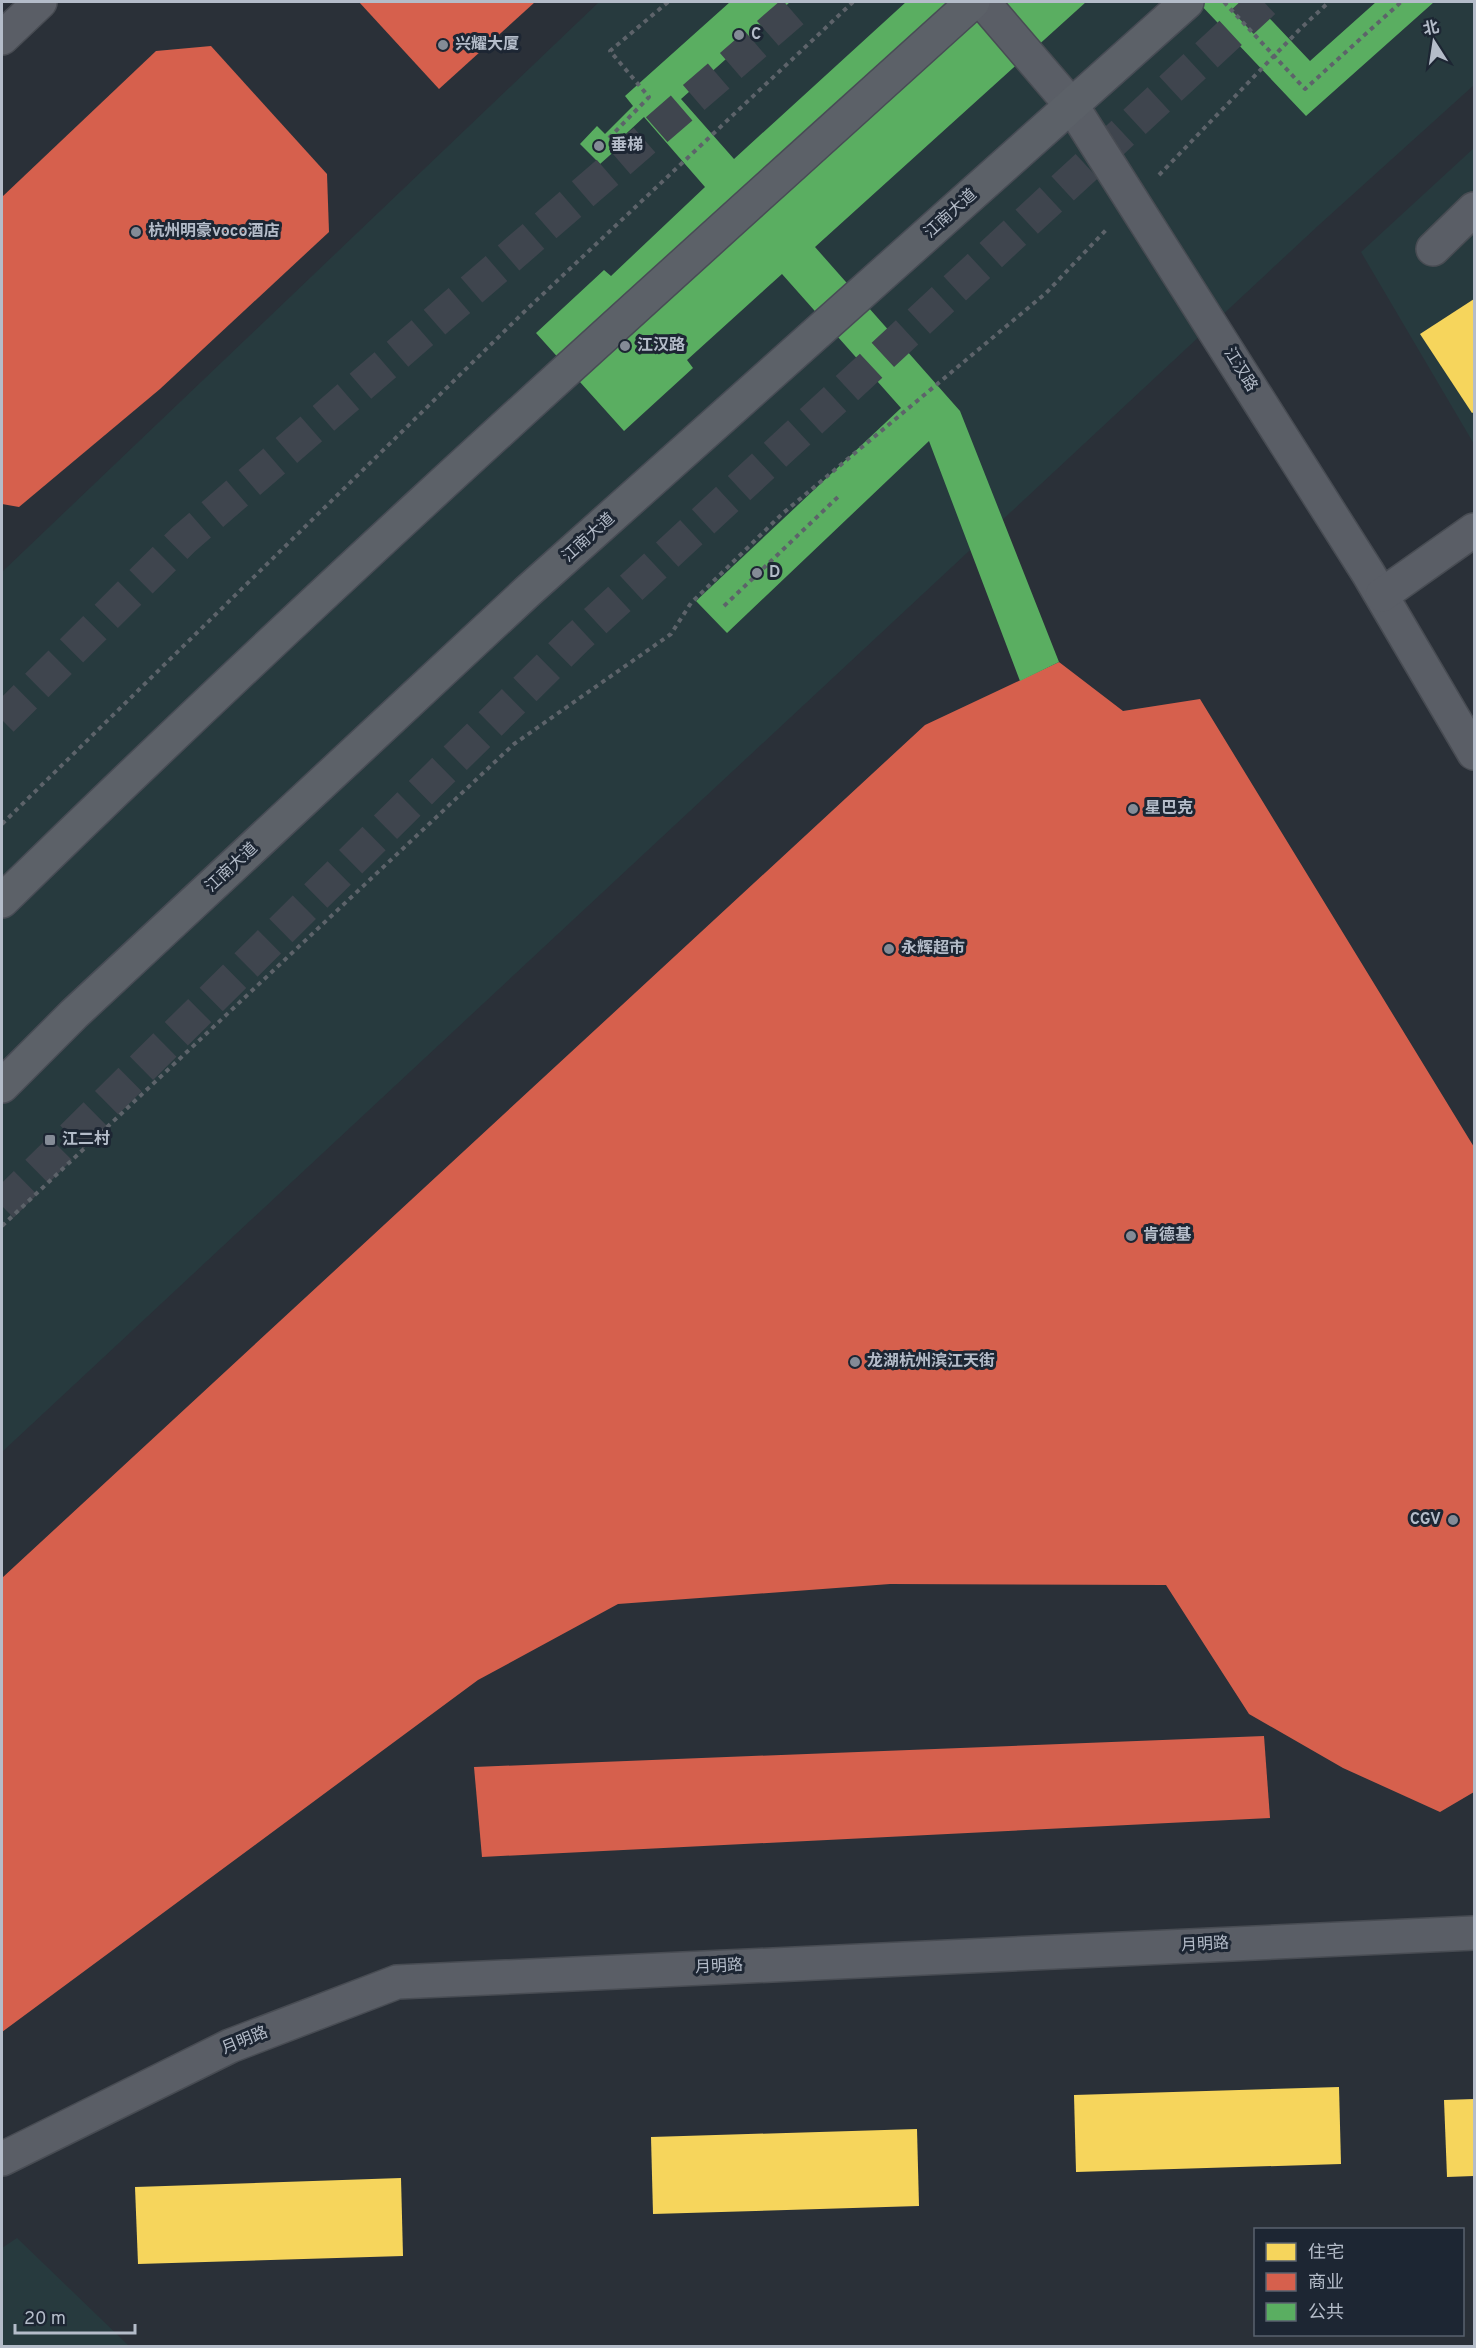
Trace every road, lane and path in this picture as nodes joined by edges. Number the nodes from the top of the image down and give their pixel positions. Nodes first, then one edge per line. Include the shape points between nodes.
1 (40, 2) edge
2 (668, 2) edge
3 (853, 2) edge
4 (973, 2) edge
5 (983, 2) edge
6 (1187, 2) edge
7 (1224, 2) edge
8 (1329, 2) edge
9 (1401, 2) edge
10 (2, 38) edge
11 (1072, 106) junction
12 (609, 138) dead end
13 (1133, 202) junction
14 (1474, 209) edge
15 (1433, 249) dead end
16 (841, 494) dead end
17 (1474, 530) edge
18 (1382, 596) junction
19 (723, 606) dead end
20 (1474, 753) edge
21 (2, 824) edge
22 (2, 901) edge
23 (2, 1086) edge
24 (2, 1226) edge
25 (1474, 1933) edge
26 (2, 2158) edge

1 - 10 street
2 - 12 path via 610,51 649,97
3 - 21 path via 524,312
4 - 22 main road via 472,456
5 - 11 street, 江汉路
6 - 11 main road, 江南大道
7 - 9 path via 1305,89
8 - 13 path
11 - 13 street, 江汉路
11 - 23 main road, 江南大道 via 528,591 74,1014
13 - 18 street, 江汉路
13 - 24 path via 1046,293 782,514 691,603 671,634 514,744
14 - 15 street
16 - 19 path
17 - 18 street
18 - 20 street, 江汉路
25 - 26 street, 月明路 via 397,1982 230,2046

